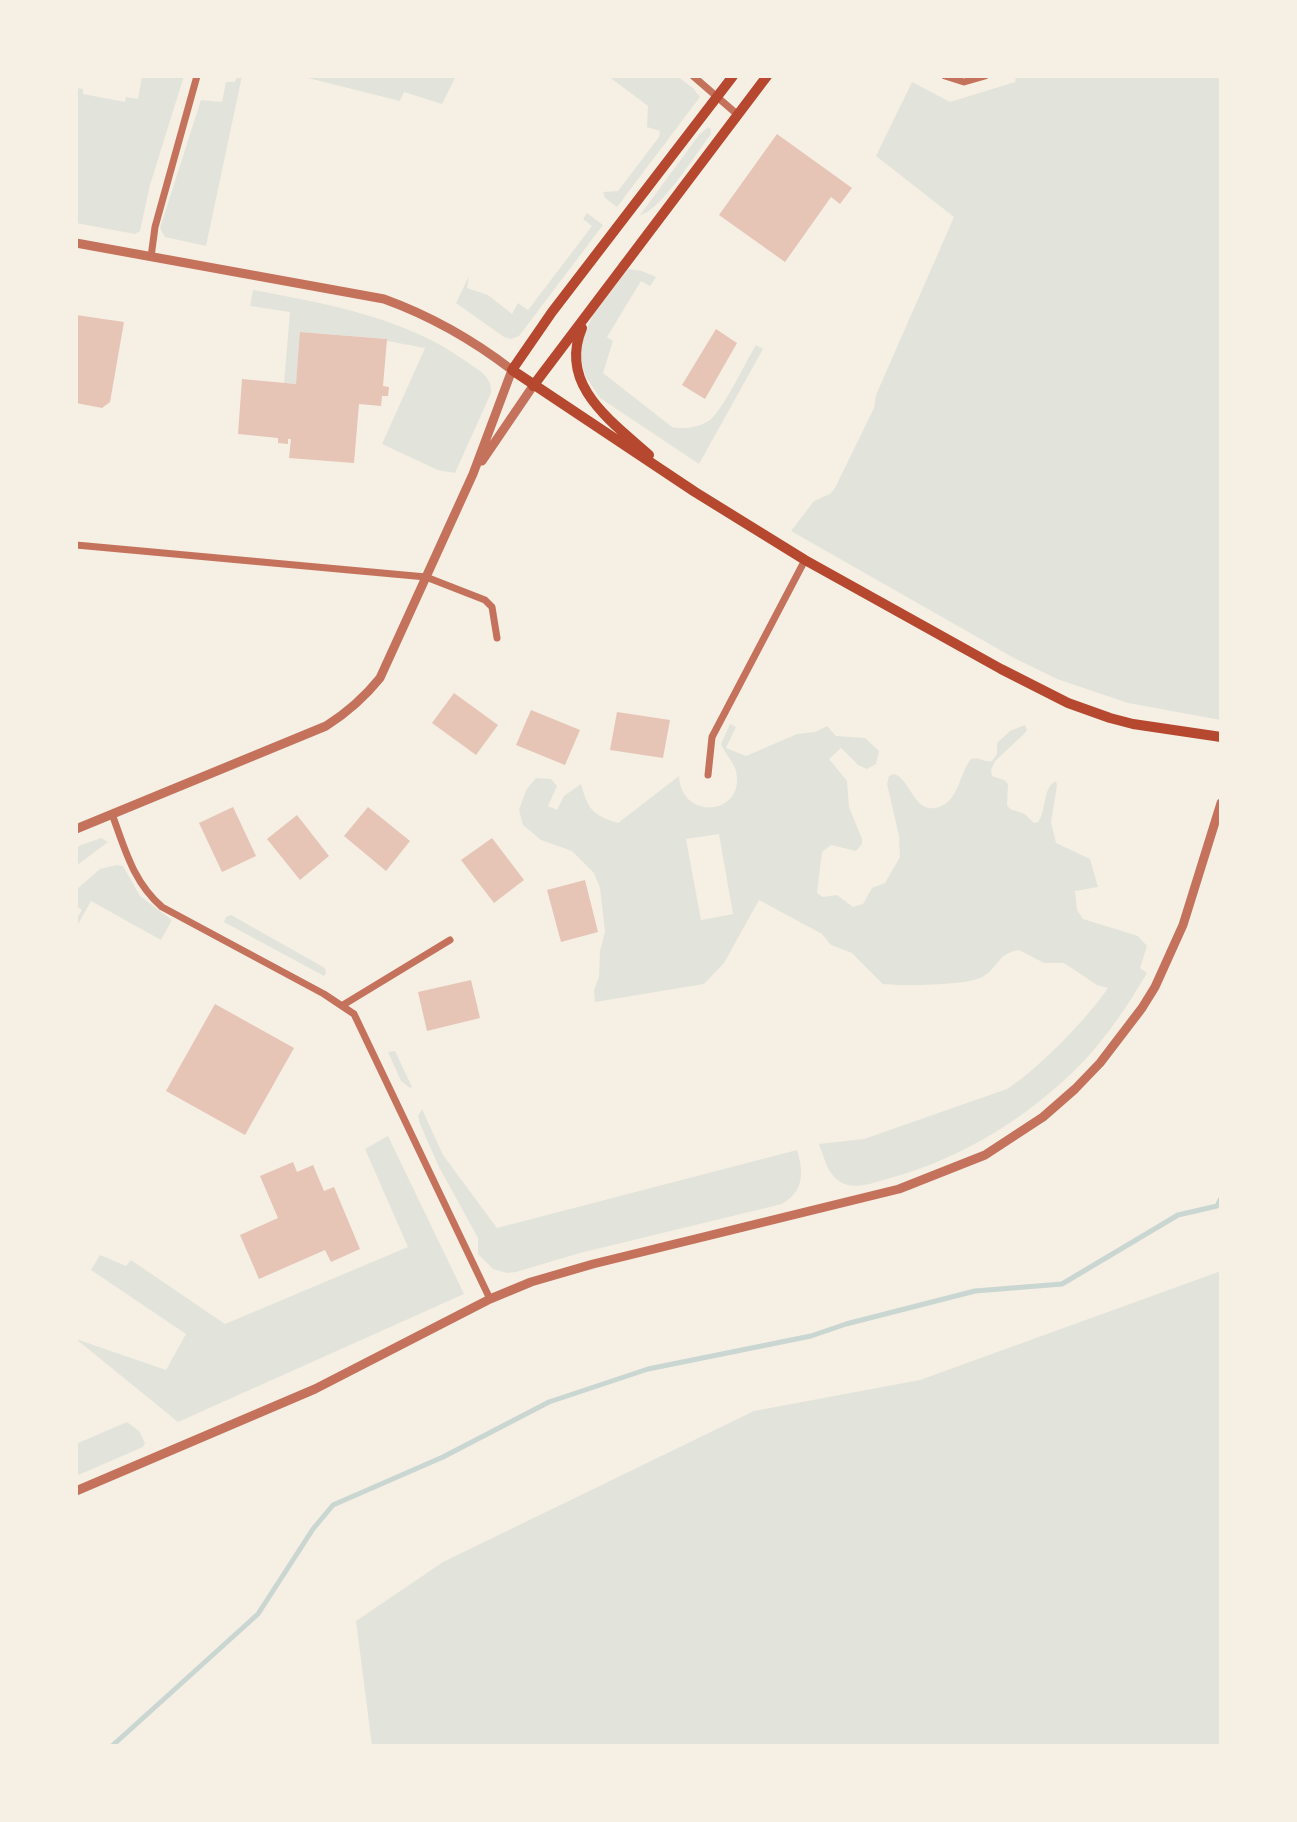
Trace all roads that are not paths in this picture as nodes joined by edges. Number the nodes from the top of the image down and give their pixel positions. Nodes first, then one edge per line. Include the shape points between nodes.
1 (197, 76) edge
2 (693, 76) edge
3 (733, 76) edge
4 (767, 76) edge
5 (945, 76) edge
6 (985, 76) edge
7 (717, 97) junction
8 (738, 115) junction
9 (76, 243) edge
10 (151, 257) junction
11 (588, 313) junction
12 (512, 370) junction
13 (533, 386) junction
14 (473, 474) junction
15 (674, 478) junction
16 (76, 545) edge
17 (805, 560) junction
18 (426, 577) junction
19 (497, 638) dead end
20 (1221, 737) edge
21 (708, 775) dead end
22 (1221, 803) edge
23 (112, 814) junction
24 (76, 829) edge
25 (450, 940) dead end
26 (343, 1005) junction
27 (490, 1299) junction
28 (76, 1491) edge

1 - 10 street
2 - 7 street
3 - 7 main road
4 - 8 main road
5 - 6 street via 964,82
7 - 8 street
7 - 12 main road
8 - 11 main road
9 - 10 street
10 - 12 street via 384,299 460,334
11 - 13 main road
11 - 15 main road via 576,353 583,387
12 - 13 main road
12 - 14 street
13 - 14 street
13 - 15 main road
14 - 18 street
15 - 17 main road
16 - 18 street
17 - 20 main road via 1068,703 1133,724
17 - 21 street via 712,737
18 - 19 street via 489,603
18 - 23 street via 380,678 348,713 300,738
22 - 27 street via 1183,925 1155,987 1092,1072 1016,1136 985,1155 899,1189 593,1264
23 - 24 street
23 - 26 street via 137,880 162,907
25 - 26 street
26 - 27 street via 362,1027
27 - 28 street via 324,1385

